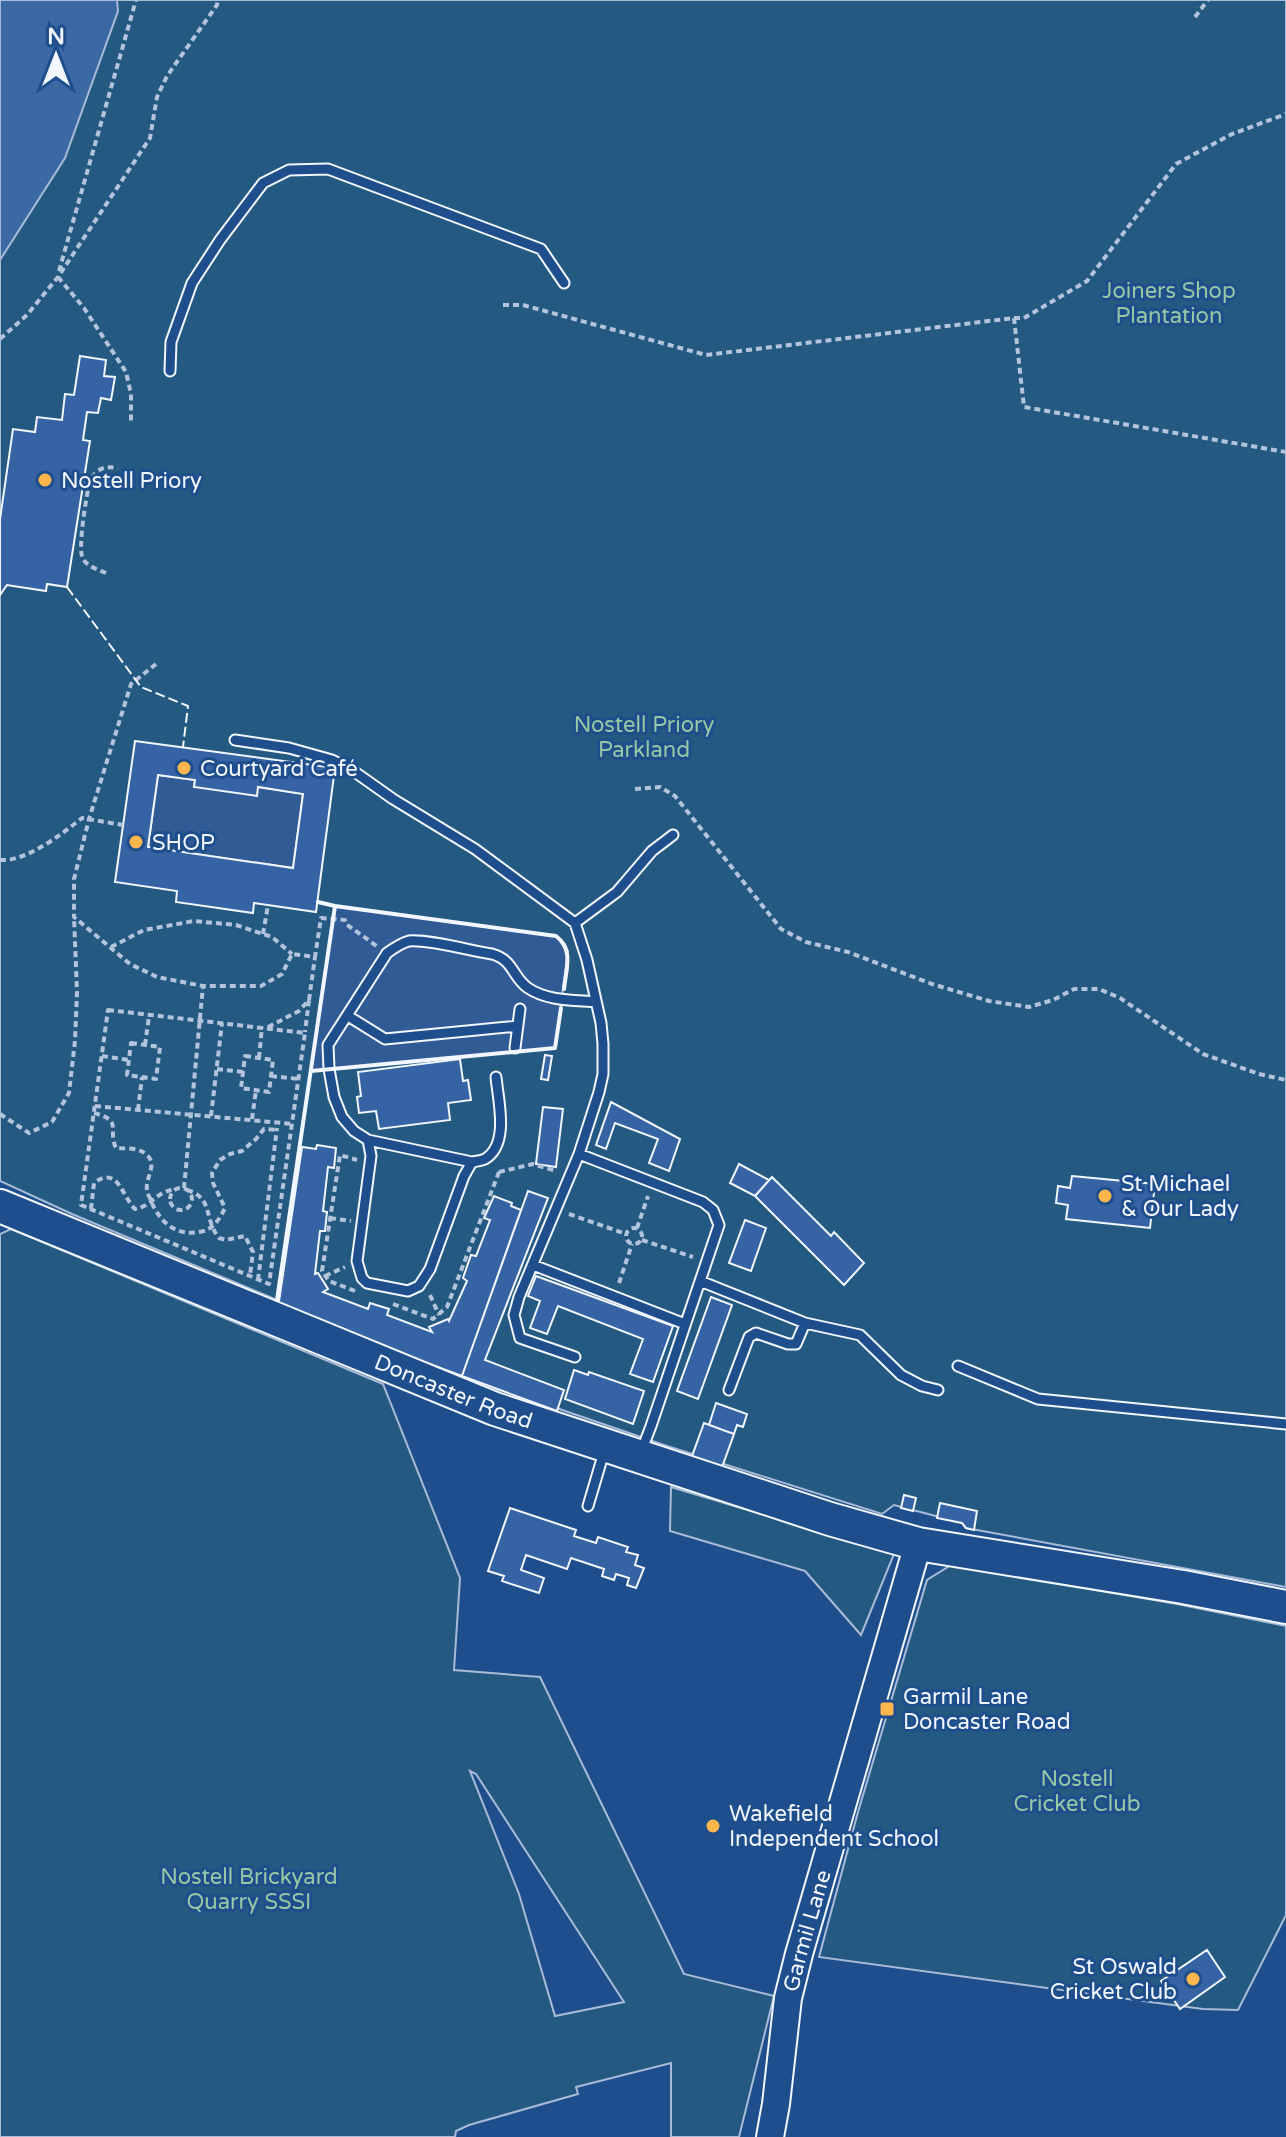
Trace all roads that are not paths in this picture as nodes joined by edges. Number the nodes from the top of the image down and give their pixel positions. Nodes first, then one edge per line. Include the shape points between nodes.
1 (564, 283) dead end
2 (170, 371) dead end
3 (235, 740) dead end
4 (673, 835) dead end
5 (575, 923) junction
6 (596, 1002) junction
7 (520, 1009) dead end
8 (348, 1016) junction
9 (518, 1026) junction
10 (515, 1048) dead end
11 (496, 1077) dead end
12 (368, 1140) junction
13 (579, 1154) junction
14 (472, 1162) junction
15 (0, 1206) edge
16 (533, 1265) junction
17 (700, 1281) junction
18 (805, 1323) junction
19 (685, 1324) junction
20 (575, 1357) dead end
21 (958, 1366) dead end
22 (729, 1390) dead end
23 (938, 1390) dead end
24 (1286, 1424) edge
25 (606, 1445) junction
26 (639, 1455) junction
27 (588, 1506) dead end
28 (918, 1544) junction
29 (1286, 1607) edge
30 (770, 2137) edge

1 - 2 lane via 541,249 328,169 289,170 263,183 192,283 171,342
3 - 5 lane via 289,748 352,770 475,849
4 - 5 lane via 617,892
5 - 6 lane
6 - 8 lane via 538,993 521,982 509,963 492,954 408,941 387,953
6 - 13 lane via 603,1074
7 - 9 lane
8 - 9 lane via 385,1039
8 - 12 lane via 328,1045 329,1069 342,1117
9 - 10 lane
11 - 14 lane via 498,1144 485,1158
12 - 14 lane
12 - 14 lane via 371,1156 357,1261 367,1283 408,1291 419,1286
13 - 16 lane
13 - 17 lane via 713,1210 719,1225
15 - 25 highway, Doncaster Road via 495,1409
16 - 19 lane
16 - 20 lane via 514,1315 520,1338
17 - 18 lane
17 - 19 lane
18 - 22 lane via 796,1344 756,1333 749,1337
18 - 23 lane via 860,1335 901,1375
19 - 26 lane
21 - 24 lane via 1038,1399
25 - 26 highway, Doncaster Road
25 - 27 lane
26 - 28 highway, Doncaster Road
28 - 29 highway, Doncaster Road
28 - 30 main road, Garmil Lane via 788,1998

